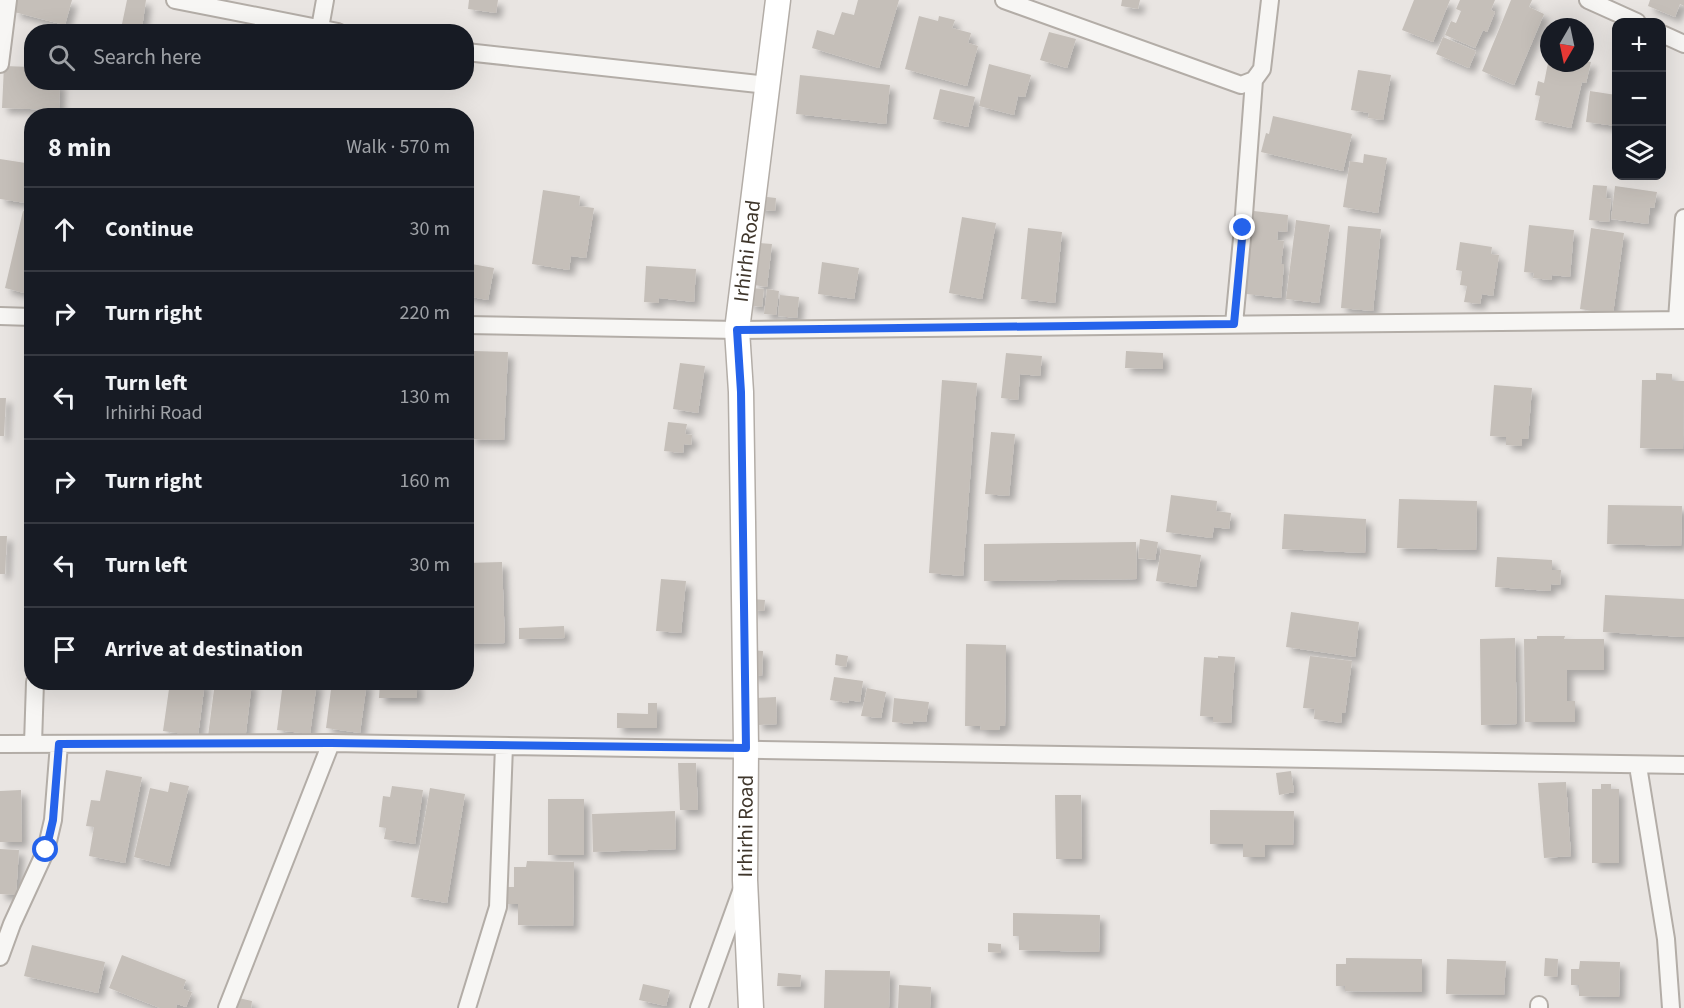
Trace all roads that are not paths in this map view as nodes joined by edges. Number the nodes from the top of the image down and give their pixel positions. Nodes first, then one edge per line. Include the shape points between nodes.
1 (8, 0) edge
2 (175, 0) edge
3 (325, 0) edge
4 (778, 0) edge
5 (1004, 0) edge
6 (1270, 0) edge
7 (1588, 0) edge
8 (1628, 18) edge
9 (299, 24) edge
10 (321, 24) edge
11 (1666, 36) edge
12 (1684, 44) edge
13 (474, 53) edge
14 (0, 64) edge
15 (1254, 80) junction
16 (767, 85) junction
17 (1684, 218) edge
18 (0, 316) edge
19 (24, 317) edge
20 (1680, 320) edge
21 (1234, 324) junction
22 (474, 325) edge
23 (737, 330) junction
24 (35, 690) edge
25 (331, 743) junction
26 (0, 744) edge
27 (33, 744) junction
28 (59, 744) junction
29 (504, 746) junction
30 (746, 748) junction
31 (1684, 765) edge
32 (1638, 766) junction
33 (745, 880) junction
34 (0, 957) edge
35 (226, 1008) edge
36 (467, 1008) edge
37 (699, 1008) edge
38 (751, 1008) edge
39 (1671, 1008) edge

1 - 14 street
2 - 9 street
3 - 10 street
4 - 16 street, Irhirhi Road
5 - 15 street via 1241,85
6 - 15 street via 1262,69
7 - 8 street
11 - 12 street
13 - 16 street
15 - 21 street
16 - 23 street, Irhirhi Road
17 - 20 street
18 - 19 street
20 - 21 street
21 - 23 street
22 - 23 street
23 - 30 street, Irhirhi Road
24 - 27 street
25 - 28 street
25 - 29 street
25 - 35 street
26 - 27 street
27 - 28 street
28 - 34 street via 53,820 46,850
29 - 30 street
29 - 36 street via 498,907
30 - 32 street
30 - 33 street, Irhirhi Road
31 - 32 street
32 - 39 street via 1666,939
33 - 37 street
33 - 38 street, Irhirhi Road

